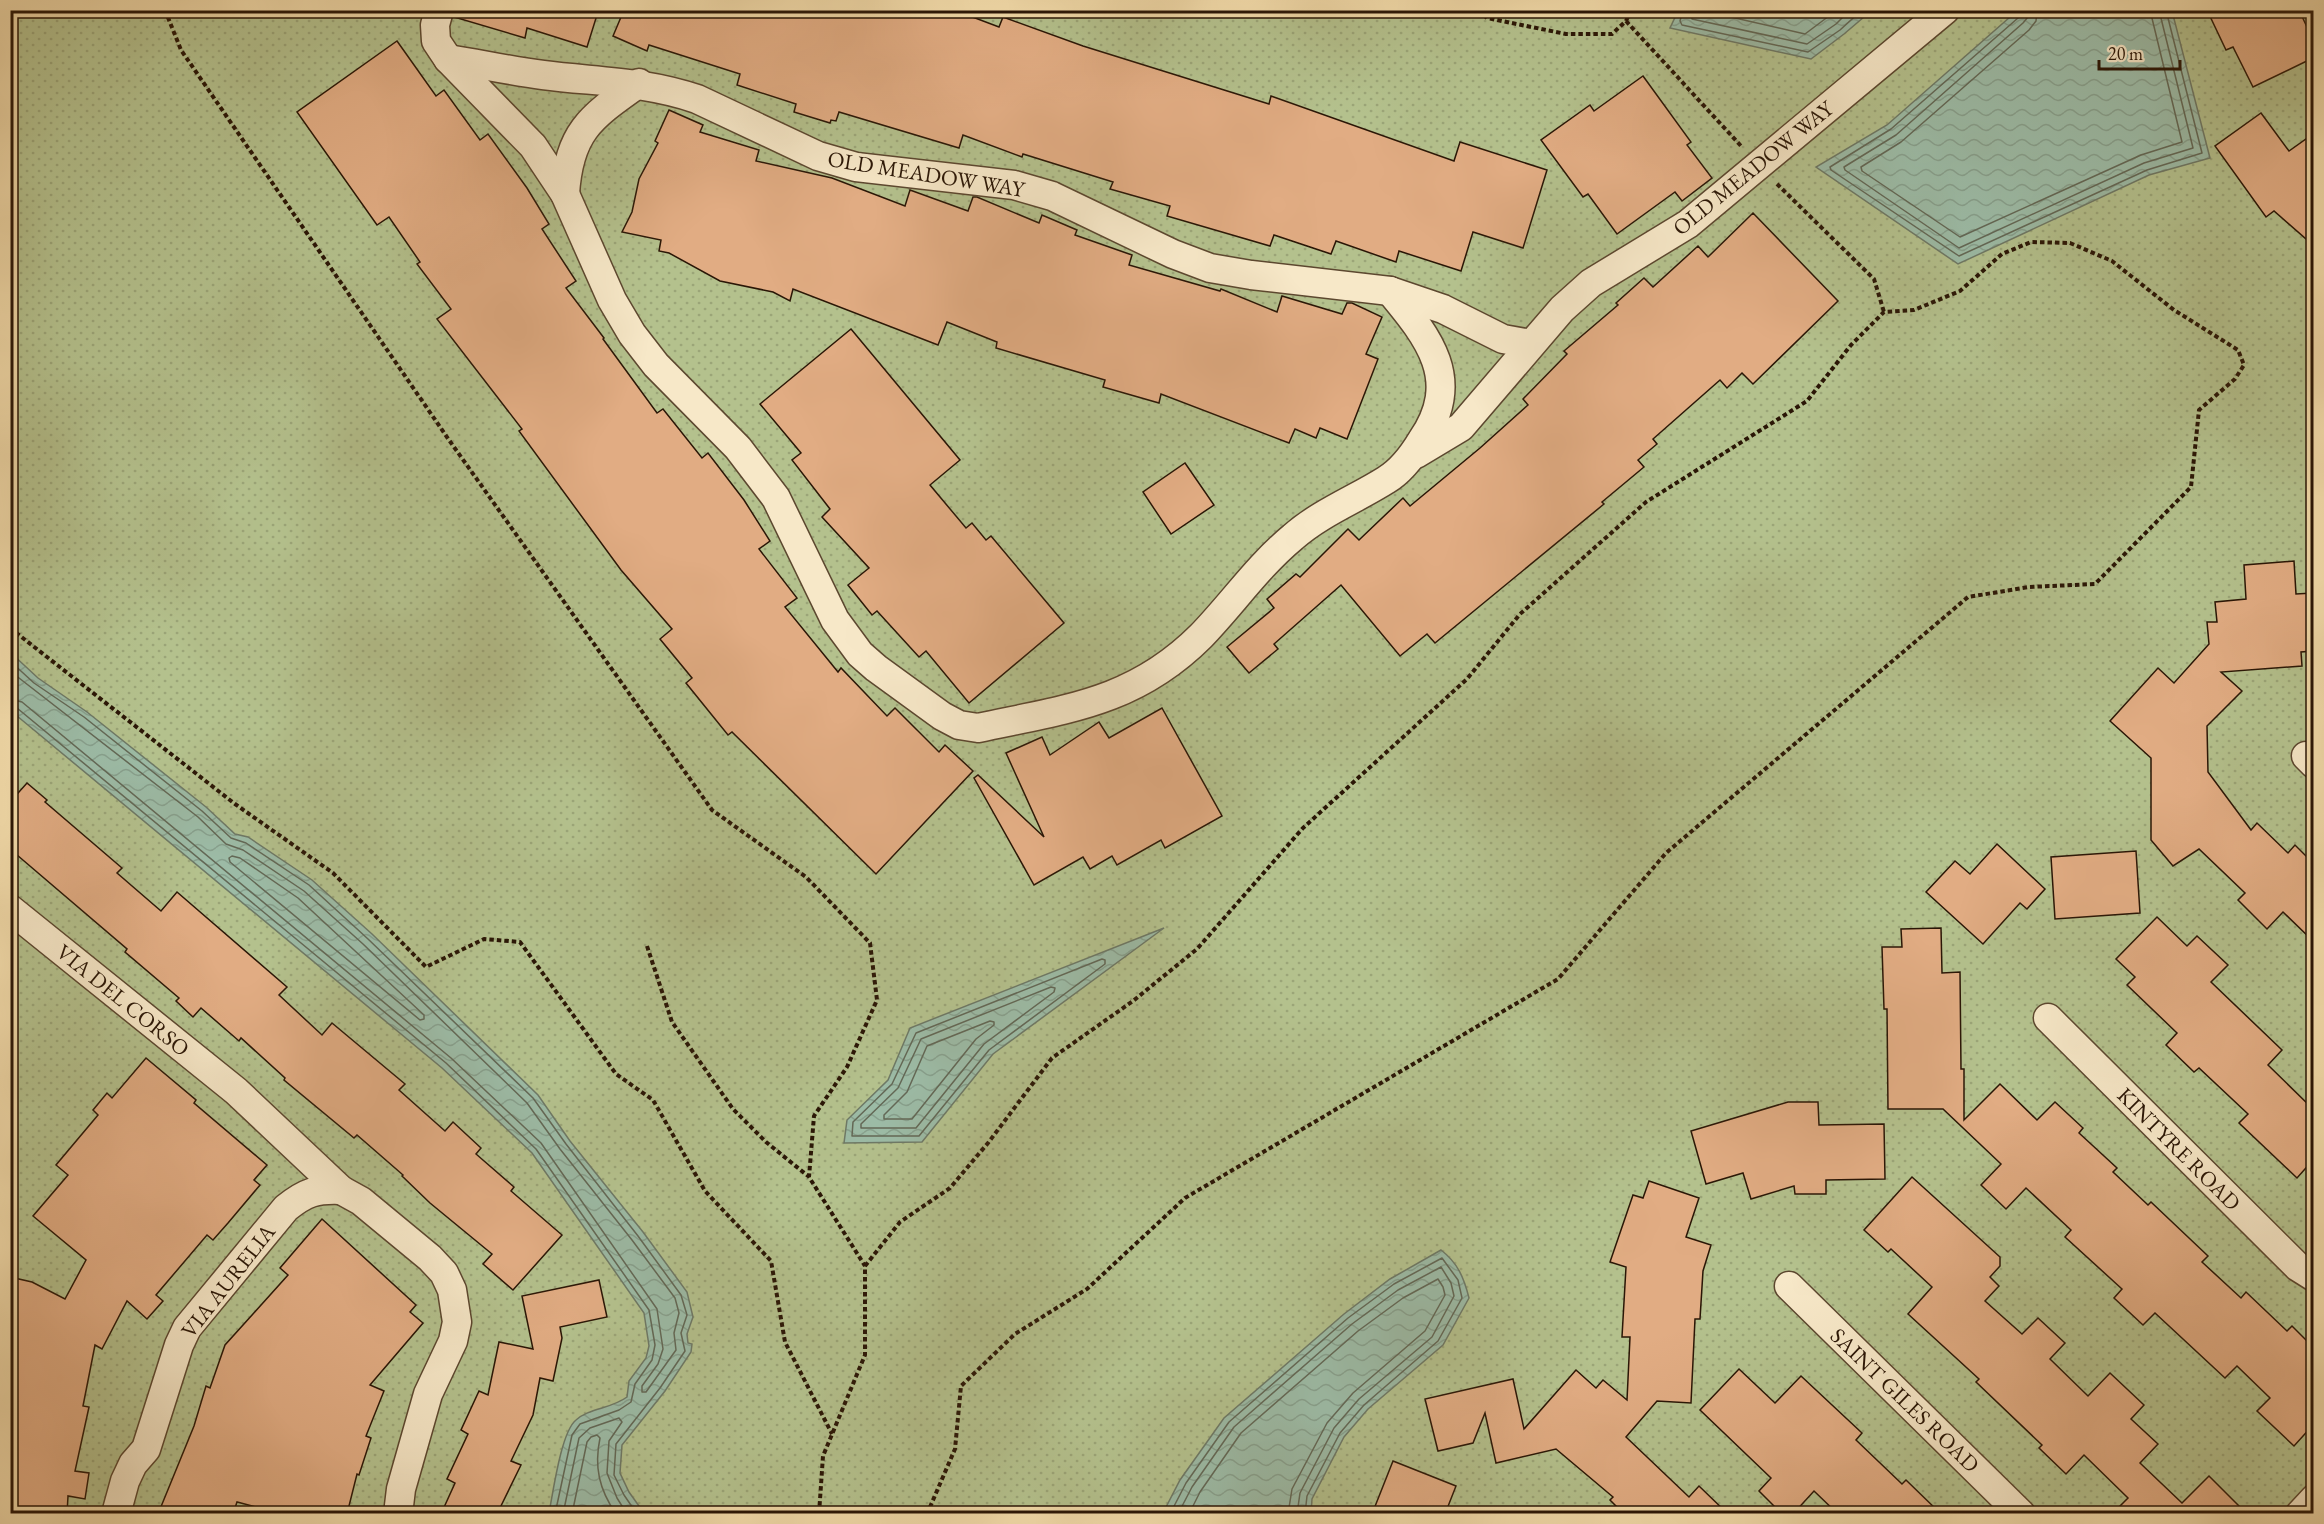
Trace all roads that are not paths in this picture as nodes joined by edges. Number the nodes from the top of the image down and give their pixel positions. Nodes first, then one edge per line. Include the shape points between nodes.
1 (439, 10) edge
2 (1945, 10) edge
3 (448, 59) junction
4 (639, 84) junction
5 (566, 194) junction
6 (1390, 291) junction
7 (1531, 344) junction
8 (1412, 456) junction
9 (10, 909) edge
10 (2048, 1018) dead end
11 (341, 1190) junction
12 (2313, 1277) edge
13 (1789, 1286) dead end
14 (2313, 1499) edge
15 (116, 1514) edge
16 (398, 1514) edge
17 (2021, 1514) edge
18 (2300, 1514) edge

1 - 3 street, OLD MEADOW WAY via 436,41
2 - 7 street, OLD MEADOW WAY via 1688,224 1591,283
3 - 4 street, OLD MEADOW WAY via 543,75
3 - 5 street, OLD MEADOW WAY via 533,146
4 - 5 street, OLD MEADOW WAY via 599,111 585,126 574,144 567,169
4 - 6 street, OLD MEADOW WAY via 697,99 818,156 846,164 1014,185 1052,196 1210,268
5 - 8 street, OLD MEADOW WAY via 612,300 632,334 656,365 759,473 776,498 846,638 876,668 959,725 978,728 1094,703 1139,684 1201,636 1266,560 1296,534 1389,479
6 - 7 street, OLD MEADOW WAY via 1443,309 1503,339
6 - 8 street, OLD MEADOW WAY via 1431,345 1440,382 1439,401 1430,428
7 - 8 street, OLD MEADOW WAY via 1461,427
9 - 11 street, VIA DEL CORSO via 236,1091
10 - 12 street, KINTYRE ROAD via 2298,1267
11 - 15 street, VIA AURELIA via 320,1189 301,1195 286,1208 187,1328 146,1449 125,1482
11 - 16 street, VIA DEL CORSO via 361,1201 437,1266 453,1290 457,1322 453,1341 428,1394 401,1489
13 - 17 street, SAINT GILES ROAD
14 - 18 street

